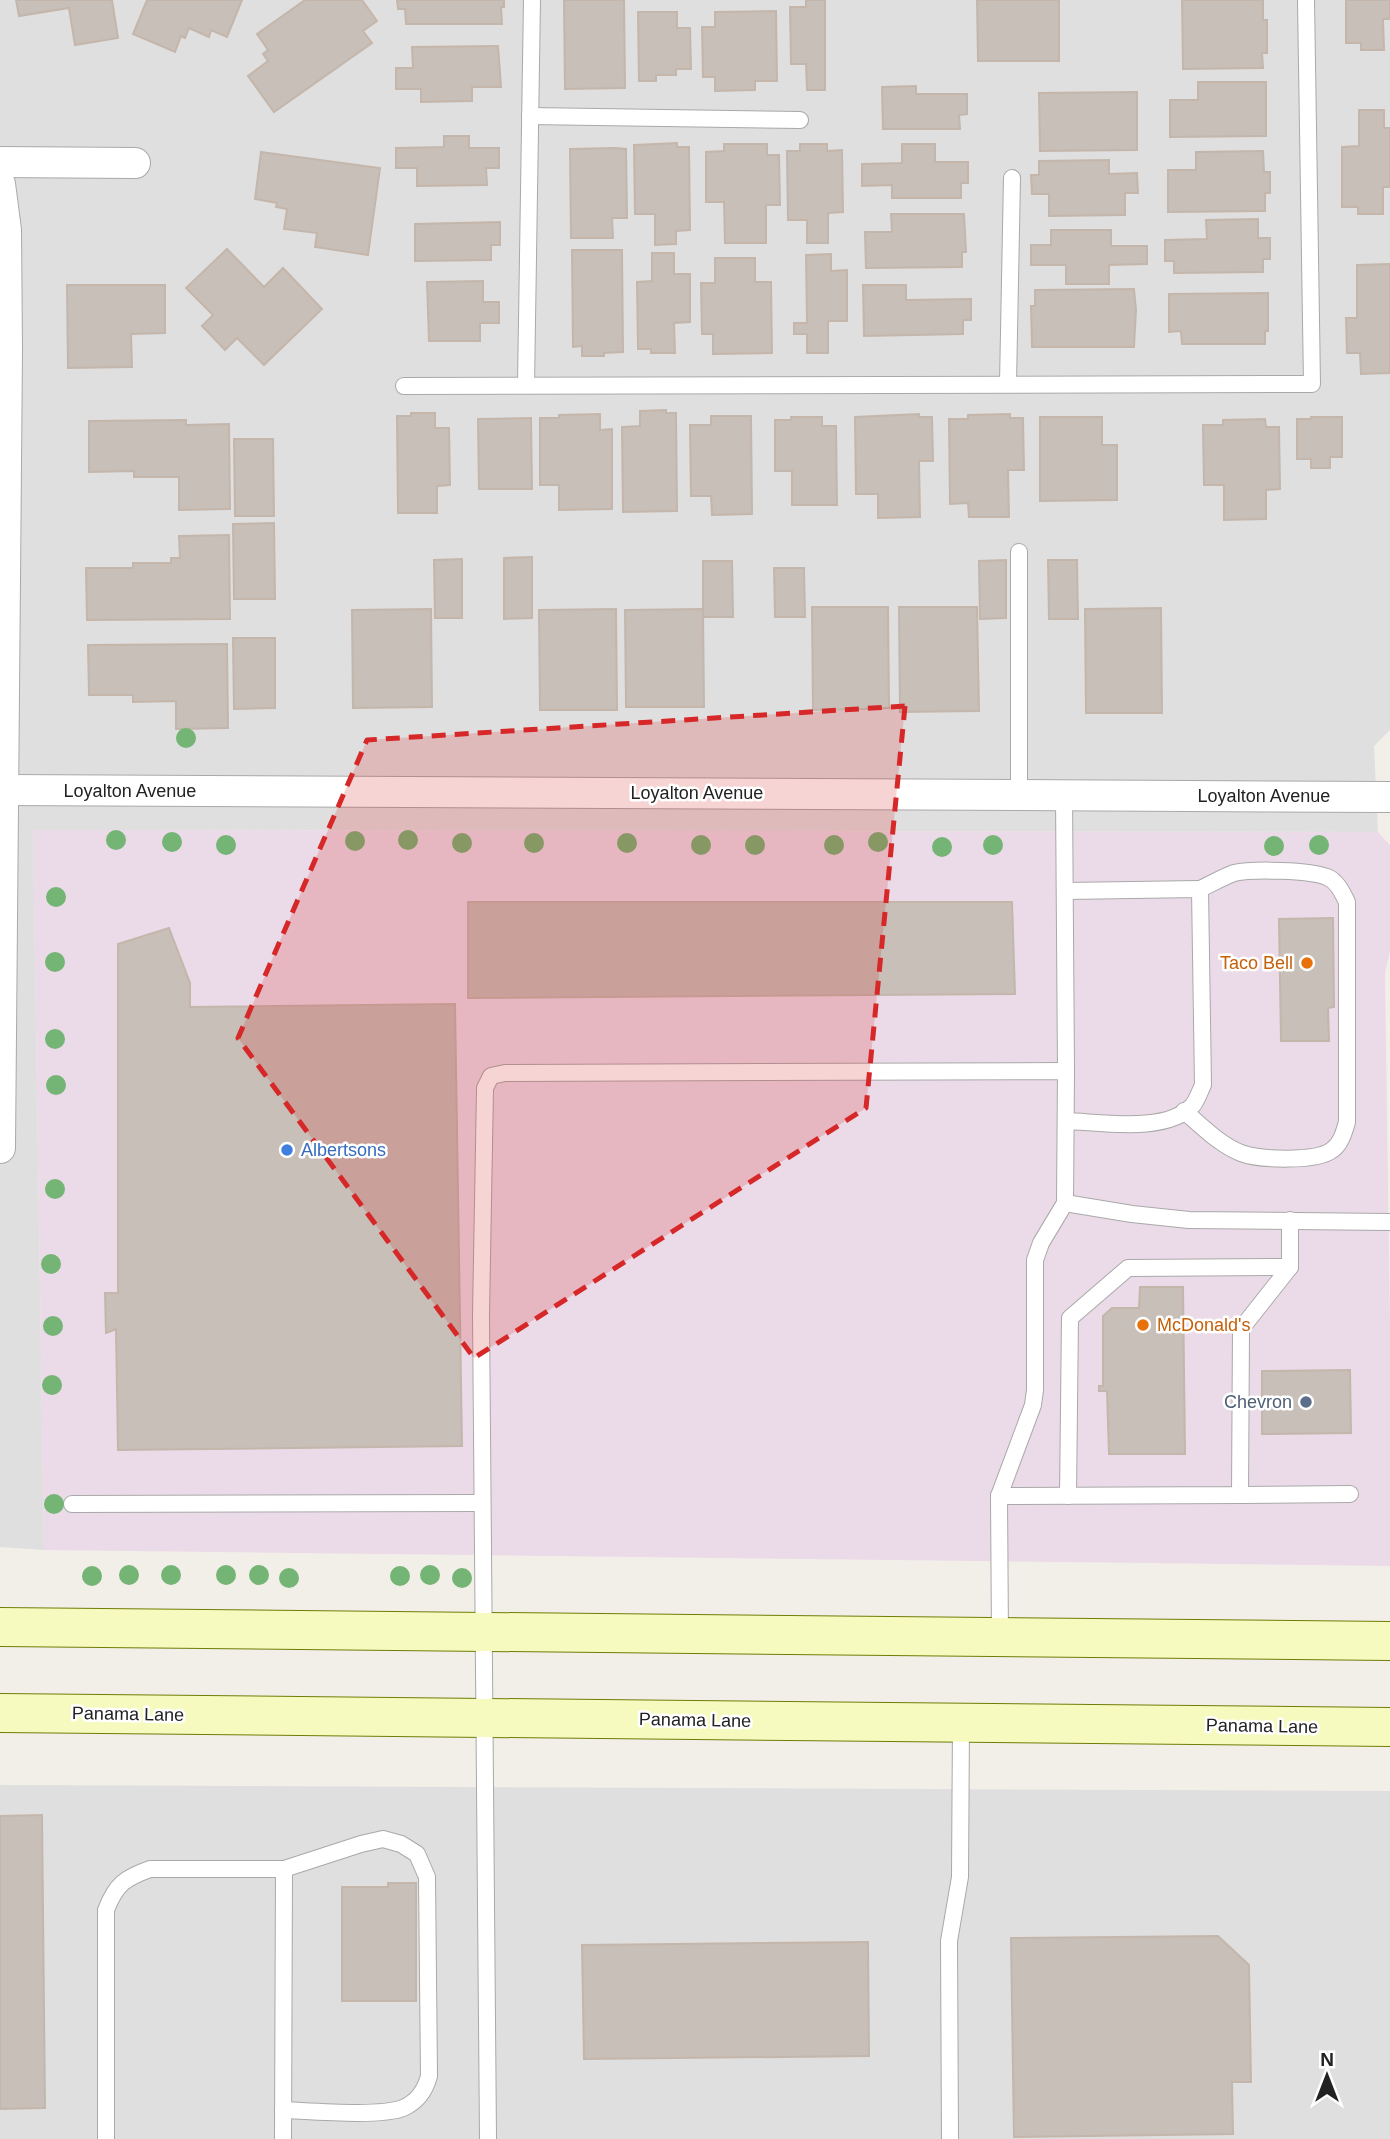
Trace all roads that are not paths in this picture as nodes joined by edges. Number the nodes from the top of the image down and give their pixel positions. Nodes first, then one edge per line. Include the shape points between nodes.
1 (532, 0) edge
2 (1306, 0) edge
3 (530, 116) junction
4 (800, 120) dead end
5 (0, 162) edge
6 (135, 163) dead end
7 (1012, 178) dead end
8 (0, 184) edge
9 (3, 351) edge
10 (1008, 384) junction
11 (526, 385) junction
12 (404, 386) dead end
13 (1019, 552) dead end
14 (5, 790) junction
15 (1019, 795) junction
16 (1064, 795) junction
17 (1390, 797) edge
18 (1200, 889) junction
19 (1065, 891) junction
20 (1066, 1071) junction
21 (1184, 1111) junction
22 (1066, 1121) junction
23 (0, 1148) edge
24 (1065, 1203) junction
25 (1290, 1220) junction
26 (1390, 1222) edge
27 (1290, 1267) junction
28 (1350, 1494) dead end
29 (1240, 1495) junction
30 (999, 1496) junction
31 (1068, 1496) junction
32 (481, 1503) junction
33 (72, 1504) dead end
34 (0, 1627) edge
35 (483, 1631) junction
36 (1000, 1638) junction
37 (1390, 1641) edge
38 (0, 1713) edge
39 (484, 1718) junction
40 (961, 1722) junction
41 (1390, 1727) edge
42 (284, 1869) junction
43 (283, 2110) junction
44 (106, 2139) edge
45 (283, 2139) edge
46 (488, 2139) edge
47 (950, 2139) edge

1 - 3 lane
2 - 10 lane via 1312,384
3 - 4 lane
3 - 11 lane
5 - 6 street
7 - 10 lane
8 - 9 street via 6,230
9 - 14 street
10 - 11 lane
11 - 12 lane
13 - 15 lane
14 - 15 street, Loyalton Avenue
14 - 23 street
15 - 16 street, Loyalton Avenue
16 - 17 street, Loyalton Avenue
16 - 19 lane
18 - 19 lane
18 - 21 lane via 1203,1086 1194,1105
18 - 21 lane via 1235,873 1277,871 1328,877 1341,889 1347,902 1347,1122 1332,1151 1313,1157 1264,1158 1241,1153
19 - 20 lane
20 - 22 lane
20 - 32 lane via 491,1076 485,1088
21 - 22 lane via 1174,1119 1150,1124
22 - 24 lane
24 - 25 lane via 1189,1220
24 - 30 lane via 1035,1260 1033,1405
25 - 26 lane
25 - 27 lane
27 - 29 lane via 1241,1329
27 - 31 lane via 1128,1268 1070,1318
28 - 29 lane
29 - 31 lane
30 - 31 lane
30 - 36 lane
32 - 33 lane
32 - 35 lane
34 - 35 main road
35 - 36 main road
35 - 39 lane
36 - 37 main road
38 - 39 main road, Panama Lane
39 - 40 main road, Panama Lane
39 - 46 lane
40 - 41 main road, Panama Lane
40 - 47 lane via 960,1877 949,1941
42 - 43 lane
42 - 43 lane via 383,1839 417,1854 428,1877 429,2076 426,2088 401,2109
42 - 44 lane via 150,1869 130,1876 113,1892 106,1910
43 - 45 lane

